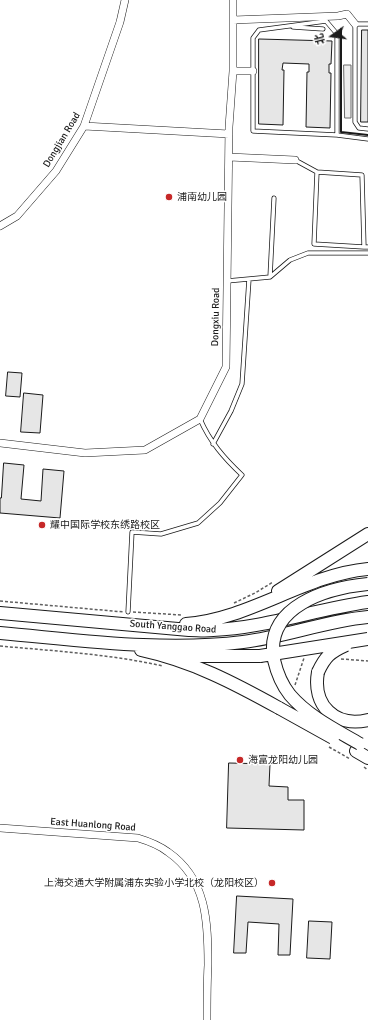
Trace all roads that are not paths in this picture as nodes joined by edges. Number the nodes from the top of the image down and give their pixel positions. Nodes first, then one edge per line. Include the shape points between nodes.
1 (126, 0) edge
2 (234, 0) edge
3 (233, 20) junction
4 (355, 24) junction
5 (368, 24) edge
6 (284, 27) junction
7 (323, 29) dead end
8 (233, 71) junction
9 (253, 71) junction
10 (84, 126) junction
11 (368, 129) edge
12 (229, 134) junction
13 (337, 136) junction
14 (368, 139) edge
15 (228, 157) junction
16 (296, 160) joint
17 (317, 172) junction
18 (274, 198) dead end
19 (0, 226) edge
20 (366, 247) edge
21 (368, 253) edge
22 (270, 277) junction
23 (249, 279) junction
24 (227, 281) junction
25 (200, 419) junction
26 (0, 443) edge
27 (213, 444) junction
28 (368, 534) edge
29 (368, 569) edge
30 (368, 584) edge
31 (368, 602) edge
32 (258, 605) junction
33 (128, 612) road end
34 (0, 613) edge
35 (368, 617) edge
36 (156, 626) junction
37 (0, 633) edge
38 (368, 639) edge
39 (115, 644) junction
40 (368, 720) edge
41 (361, 748) edge
42 (368, 758) edge
43 (0, 828) edge
44 (207, 1020) edge

1 - 10 street, Dongjian Road
2 - 3 street, Dongxiu Road
3 - 4 street via 347,14
3 - 8 street, Dongxiu Road
4 - 5 lane
4 - 11 lane via 355,122 358,128
6 - 7 lane
6 - 9 lane via 259,30 253,38
6 - 13 lane via 326,21 336,34
8 - 9 street
8 - 12 street, Dongxiu Road
9 - 13 lane via 253,131
10 - 12 street
10 - 19 street, Dongjian Road via 56,171 17,216
12 - 15 street, Dongxiu Road
13 - 14 lane
15 - 16 street
15 - 24 street, Dongxiu Road
16 - 17 lane
17 - 20 lane via 362,175
17 - 20 lane via 314,244
18 - 22 lane
21 - 22 lane via 308,253 290,260
22 - 23 lane
23 - 24 lane
23 - 27 lane via 242,384
24 - 25 street, Dongxiu Road via 226,367
25 - 26 street via 145,450 85,453
25 - 27 lane
27 - 33 lane via 242,475 220,503 198,523 161,534 132,532
28 - 32 highway via 299,576
29 - 32 highway via 320,580
30 - 41 highway, bridge via 312,597 296,606 279,627 274,639 273,653 281,682 290,695 313,716
31 - 36 highway, South Yanggao Road via 242,627 189,630
32 - 36 highway via 212,620
34 - 36 highway, South Yanggao Road
35 - 39 highway, South Yanggao Road via 332,622 244,642 171,646
37 - 39 highway, South Yanggao Road
38 - 39 highway, bridge via 260,656 199,656
38 - 40 highway, bridge via 332,651 318,672 316,687 323,706 339,719 355,722
39 - 41 highway, bridge via 145,650 203,669
41 - 42 highway
43 - 44 street, East Huanlong Road via 138,838 153,843 180,862 191,876 204,906 207,924

